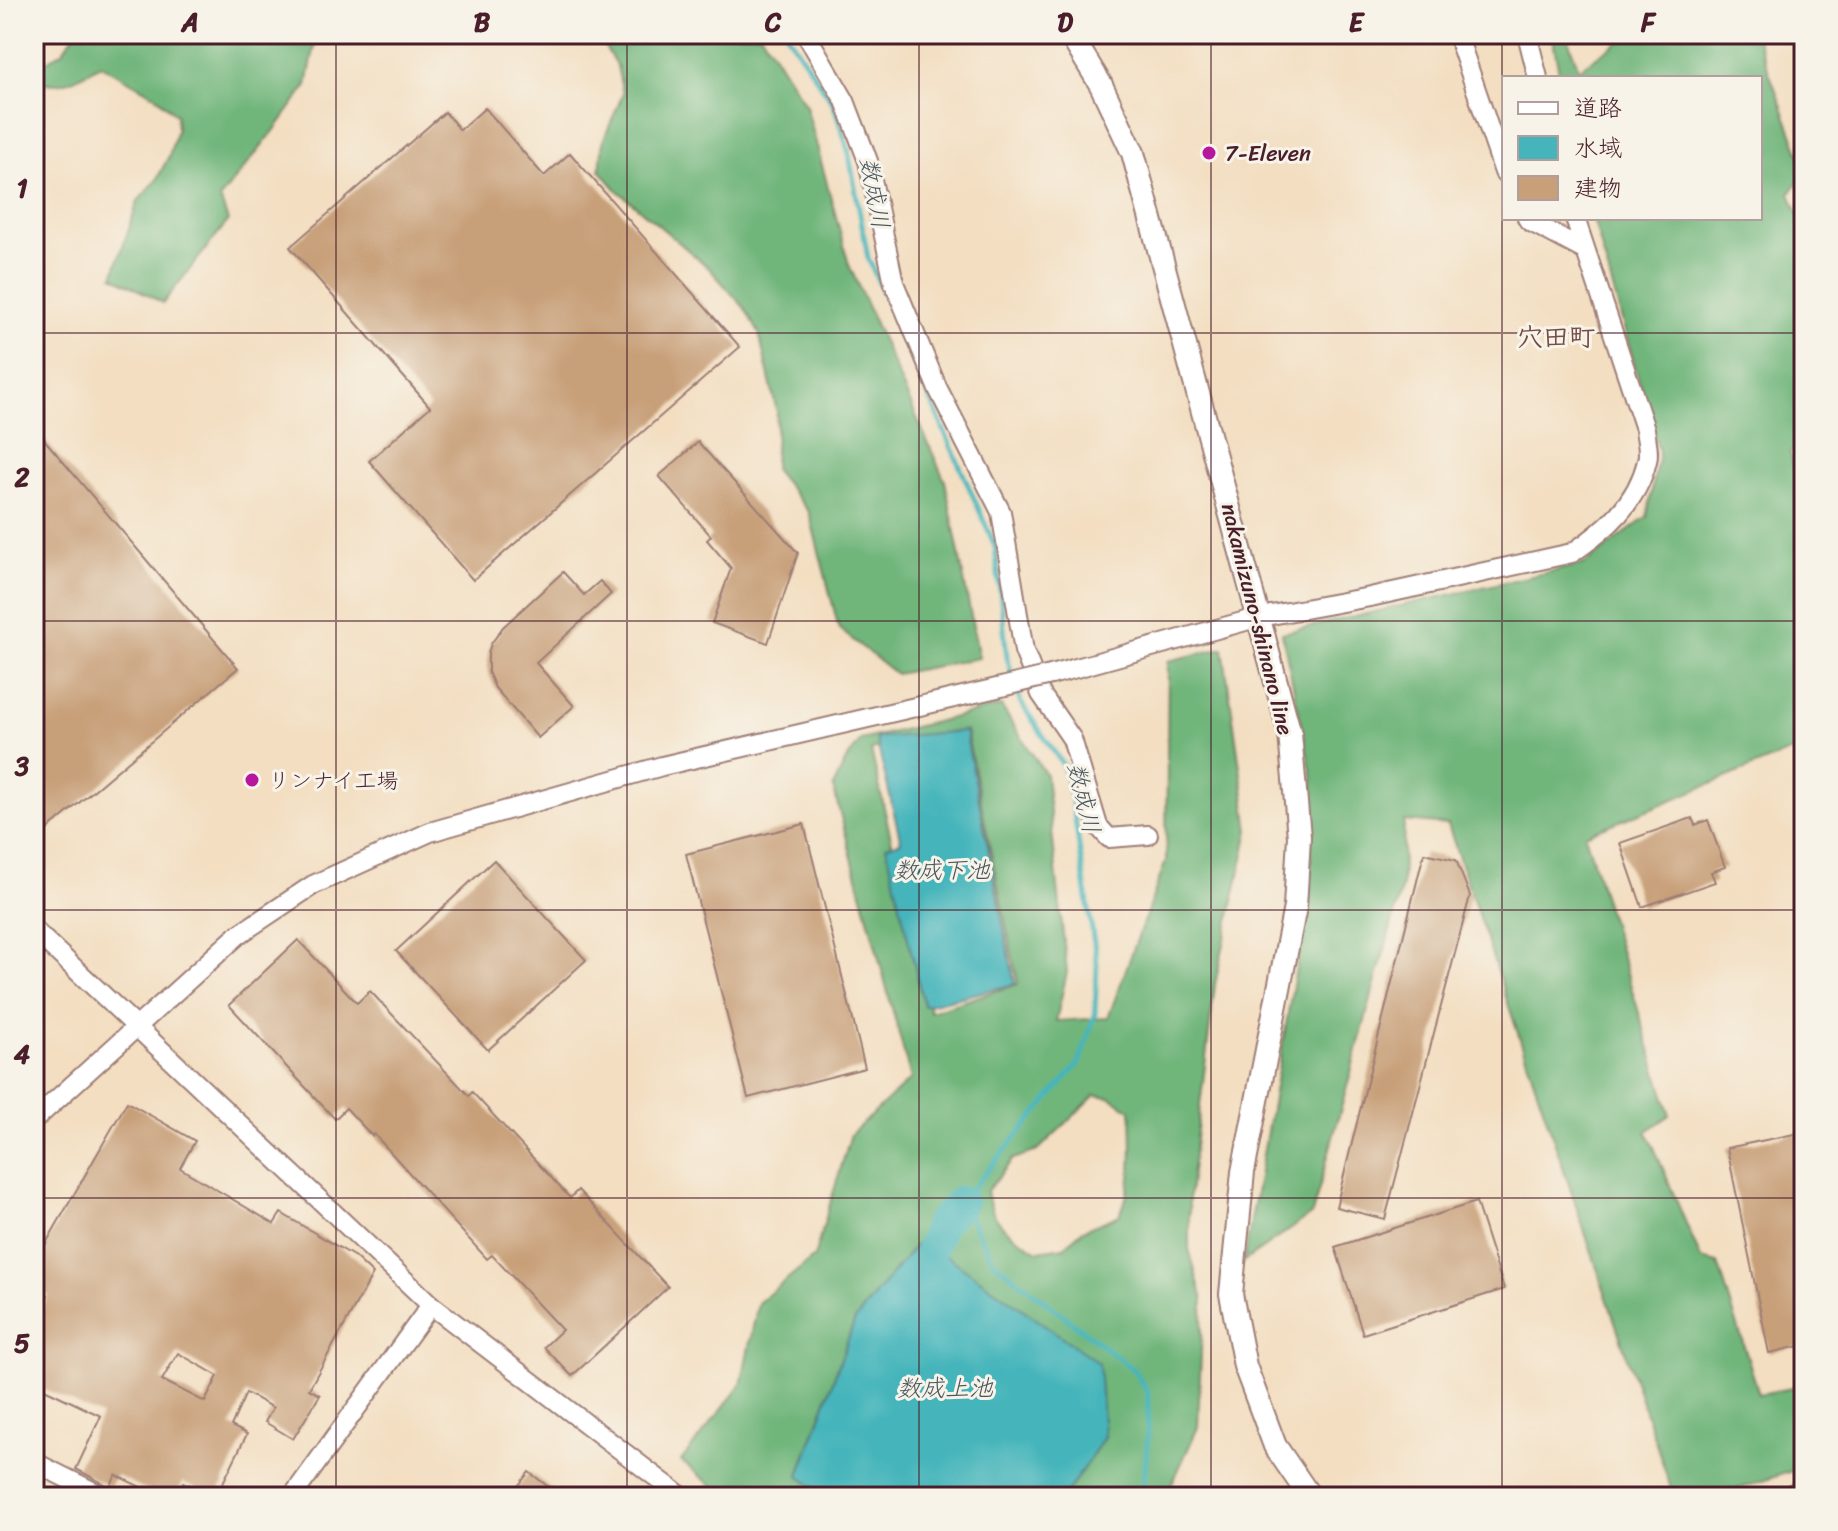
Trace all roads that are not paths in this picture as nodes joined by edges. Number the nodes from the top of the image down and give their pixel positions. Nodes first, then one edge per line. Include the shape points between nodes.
1 (806, 34) edge
2 (1070, 34) edge
3 (1457, 34) edge
4 (1527, 34) edge
5 (1538, 76) edge
6 (1502, 166) edge
7 (1528, 220) edge
8 (1576, 220) edge
9 (1584, 250) junction
10 (1260, 617) junction
11 (1148, 835) dead end
12 (34, 930) edge
13 (136, 1026) junction
14 (34, 1120) edge
15 (431, 1305) junction
16 (34, 1462) edge
17 (1804, 1489) edge
18 (104, 1497) edge
19 (292, 1497) edge
20 (682, 1497) edge
21 (1310, 1497) edge
22 (1784, 1497) edge

1 - 11 street via 845,101 868,161 894,283 937,387 1001,512 1024,651 1041,694 1072,739 1098,826 1109,838
2 - 10 main road, nakamizuno-shinano line via 1133,153
3 - 6 street
4 - 5 street
7 - 9 street
8 - 9 street
9 - 10 street via 1645,429 1648,459 1628,505 1572,553
10 - 13 street, bridge via 1051,675 662,766 430,832 313,885 251,926
10 - 21 main road, nakamizuno-shinano line via 1290,734 1299,837 1295,907 1243,1172 1231,1294 1245,1366 1275,1446
12 - 13 street
13 - 14 street
13 - 15 street
15 - 19 street
15 - 20 street
16 - 18 street
17 - 22 street

